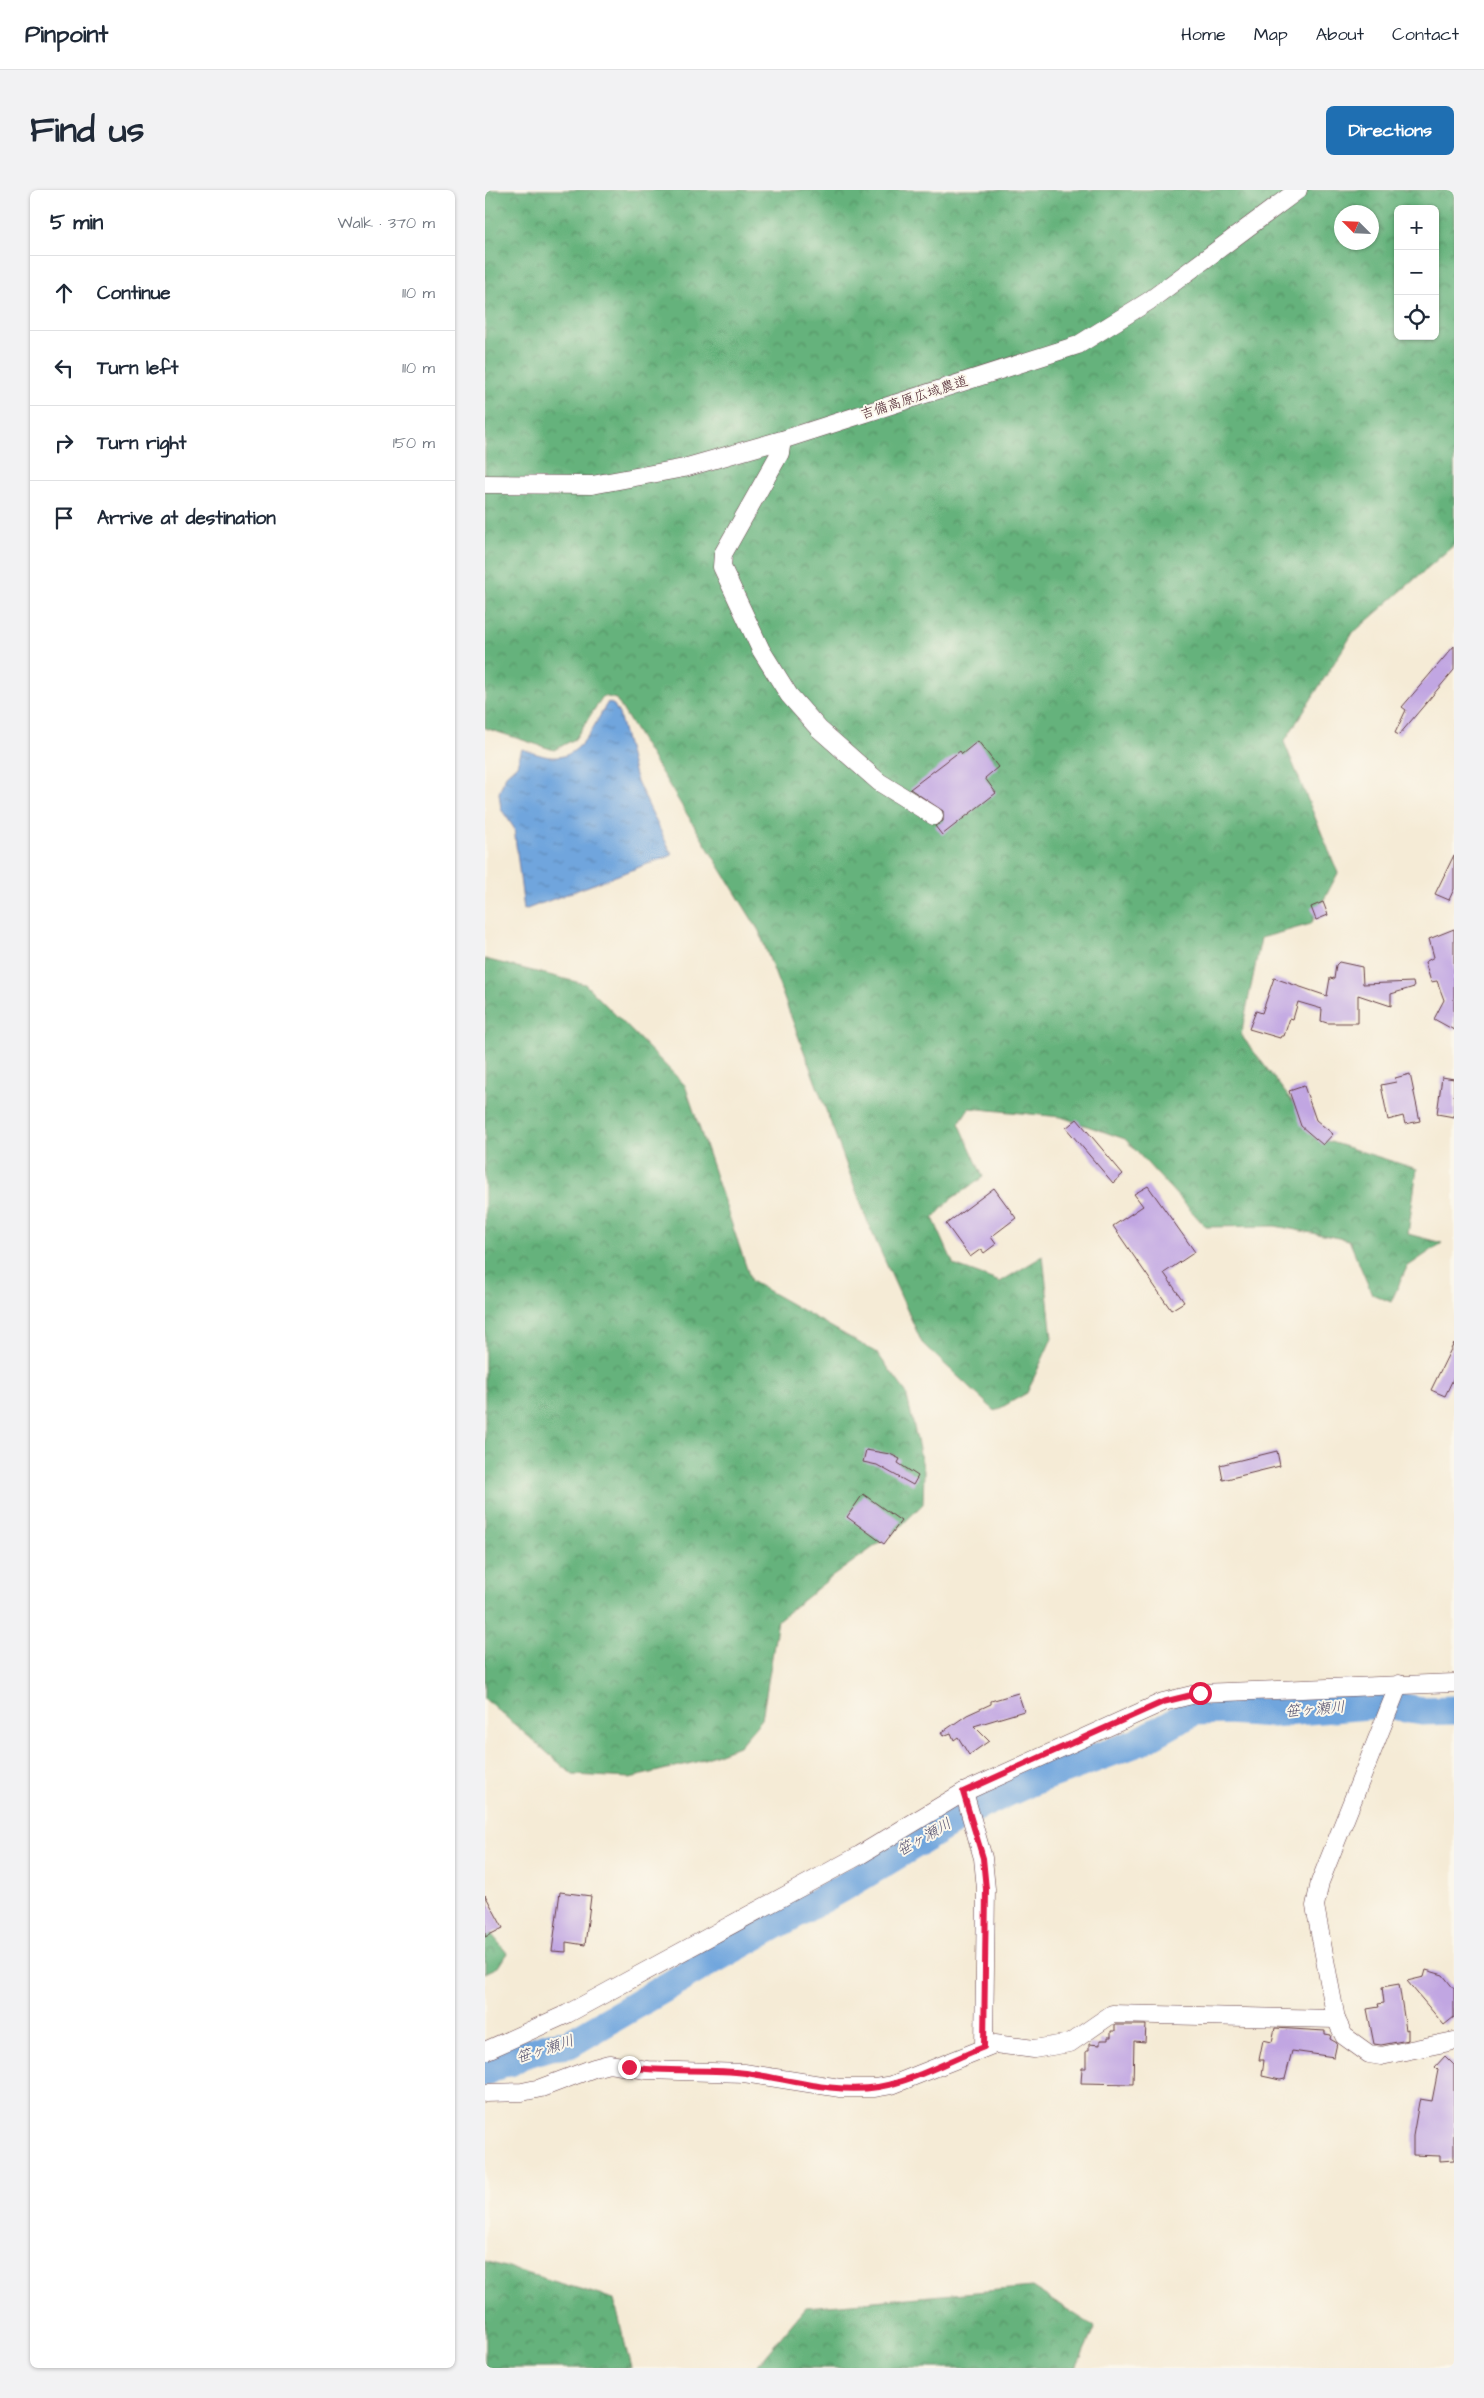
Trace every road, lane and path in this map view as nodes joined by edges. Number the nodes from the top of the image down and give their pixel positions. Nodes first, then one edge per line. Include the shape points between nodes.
1 (1298, 190) edge
2 (781, 440) junction
3 (485, 484) edge
4 (934, 816) dead end
5 (1454, 1683) edge
6 (1397, 1690) junction
7 (965, 1797) junction
8 (1335, 2018) junction
9 (1454, 2041) edge
10 (984, 2047) junction
11 (485, 2051) edge
12 (485, 2093) edge

1 - 2 street, 吉備高原広域農道 via 1149,301 1078,345
2 - 3 street, 吉備高原広域農道 via 684,468 592,484
2 - 4 street via 781,454 723,554 722,567 761,650 789,696 819,729 879,782
5 - 6 street
6 - 7 street via 1200,1693 1163,1702
6 - 8 street via 1320,1882 1315,1906
7 - 10 street via 983,1858 986,1889
7 - 11 street via 584,2005
8 - 9 street via 1344,2036 1369,2054 1381,2056
8 - 10 street via 1112,2014 1083,2035 1052,2047 1034,2049 995,2044
10 - 12 street via 875,2088 840,2088 744,2073 647,2070 609,2064 541,2088

